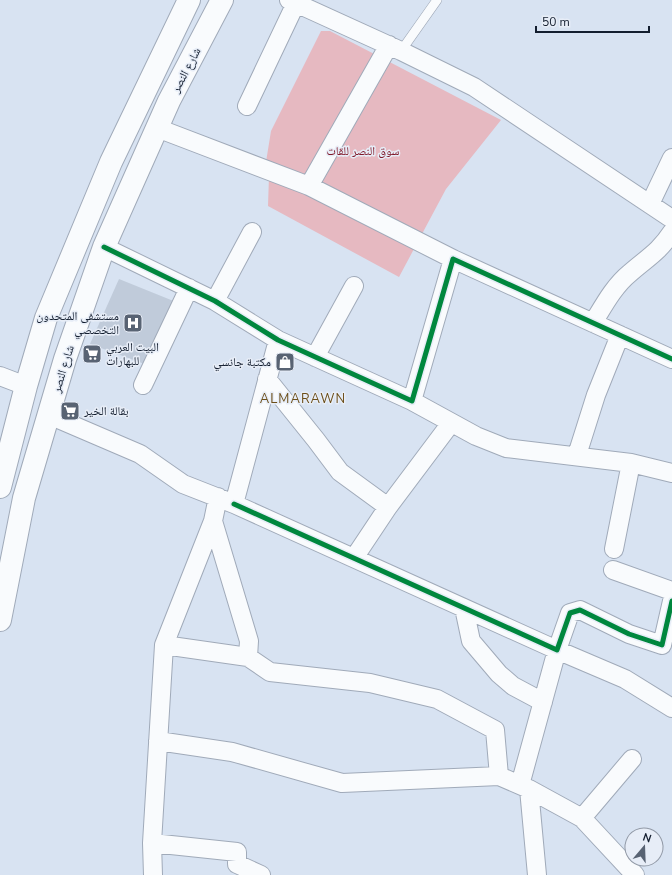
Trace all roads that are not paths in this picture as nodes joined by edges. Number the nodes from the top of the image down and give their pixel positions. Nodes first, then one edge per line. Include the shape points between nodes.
1 (188, 0) edge
2 (222, 0) edge
3 (437, 0) edge
4 (293, 2) edge
5 (395, 48) junction
6 (247, 106) dead end
7 (157, 128) junction
8 (672, 158) edge
9 (309, 186) junction
10 (650, 204) junction
11 (672, 219) edge
12 (252, 232) dead end
13 (672, 232) edge
14 (104, 248) junction
15 (453, 259) junction
16 (354, 286) dead end
17 (188, 288) junction
18 (215, 301) junction
19 (592, 323) junction
20 (620, 335) junction
21 (278, 340) junction
22 (315, 357) junction
23 (672, 358) edge
24 (0, 376) edge
25 (267, 379) junction
26 (143, 385) dead end
27 (26, 386) junction
28 (412, 401) junction
29 (49, 415) junction
30 (451, 423) junction
31 (577, 455) junction
32 (631, 463) junction
33 (672, 473) edge
34 (0, 487) edge
35 (218, 498) junction
36 (234, 504) junction
37 (388, 507) junction
38 (213, 521) junction
39 (614, 549) dead end
40 (354, 558) junction
41 (613, 570) dead end
42 (672, 590) edge
43 (672, 601) edge
44 (464, 608) junction
45 (0, 620) edge
46 (164, 645) junction
47 (557, 650) junction
48 (248, 657) junction
49 (543, 702) junction
50 (672, 708) edge
51 (158, 741) junction
52 (632, 759) dead end
53 (499, 776) junction
54 (525, 787) junction
55 (582, 818) junction
56 (152, 843) junction
57 (153, 875) edge
58 (261, 875) edge
59 (537, 875) edge
60 (635, 875) edge

1 - 27 main road via 111,162 46,318
2 - 7 main road, شارع النصر
3 - 5 lane
4 - 5 street
4 - 6 street
5 - 9 street
5 - 10 street via 474,87
7 - 9 street
7 - 14 main road, شارع النصر
8 - 10 street
9 - 15 street
10 - 11 street
12 - 18 street
13 - 19 street via 655,253 630,272 613,291
14 - 17 street
14 - 29 main road, شارع النصر via 65,359
15 - 19 street
15 - 28 street
16 - 22 street
17 - 18 street
17 - 26 street
18 - 21 street
19 - 20 street
20 - 23 street
20 - 31 street via 596,395
21 - 22 street
21 - 25 street
22 - 28 street
24 - 27 street
25 - 36 street
25 - 37 street via 340,472
27 - 34 main road
28 - 30 street
29 - 35 street via 140,454 183,484
29 - 45 main road, شارع النصر via 24,498
30 - 31 street via 506,448
30 - 37 street
31 - 32 street
32 - 33 street
32 - 39 street
35 - 36 street
35 - 38 street
36 - 40 street
37 - 40 street
38 - 46 street
38 - 48 street via 249,641
40 - 44 street
41 - 42 street
43 - 47 street via 662,645 629,634 580,610 570,613
44 - 47 street
44 - 49 street via 471,641 476,647 513,686
46 - 48 street
46 - 51 street
47 - 49 street
47 - 50 street via 625,679
48 - 53 street via 270,672 370,683 437,699 495,730
49 - 54 street
51 - 53 street via 232,752 342,782
51 - 56 street
52 - 55 street
53 - 54 street
54 - 55 street
54 - 59 street
55 - 60 street
56 - 57 street
56 - 58 street via 237,852 237,864

